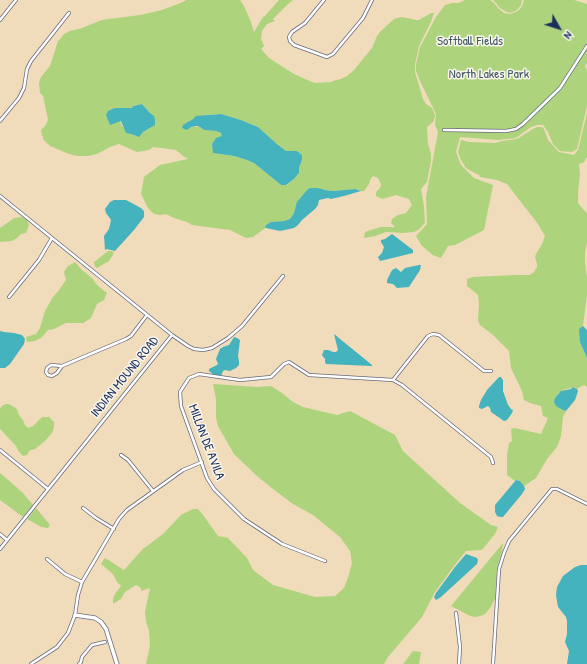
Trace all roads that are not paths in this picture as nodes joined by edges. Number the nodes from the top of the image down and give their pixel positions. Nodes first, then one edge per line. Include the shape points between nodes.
1 (16, 0) edge
2 (324, 0) edge
3 (372, 0) edge
4 (69, 13) dead end
5 (0, 20) edge
6 (587, 46) edge
7 (0, 121) edge
8 (444, 130) dead end
9 (0, 196) edge
10 (52, 238) junction
11 (283, 276) dead end
12 (9, 297) dead end
13 (148, 315) junction
14 (172, 335) junction
15 (62, 366) junction
16 (491, 371) dead end
17 (393, 380) junction
18 (0, 450) edge
19 (121, 455) dead end
20 (202, 462) junction
21 (493, 463) dead end
22 (48, 489) junction
23 (153, 491) junction
24 (587, 504) edge
25 (83, 508) dead end
26 (114, 529) junction
27 (0, 534) edge
28 (7, 540) junction
29 (0, 549) edge
30 (47, 559) dead end
31 (325, 561) dead end
32 (82, 582) junction
33 (456, 612) dead end
34 (75, 615) junction
35 (105, 642) dead end
36 (81, 663) edge
37 (31, 664) edge
38 (117, 664) edge
39 (459, 664) edge
40 (493, 664) edge

1 - 5 street
2 - 3 street via 289,37 294,45 327,57 333,54 363,18
4 - 7 street via 31,61 24,88
6 - 8 street via 560,88 516,129
9 - 10 street, INDIAN MOUND ROAD
10 - 12 street via 39,260
10 - 13 street, INDIAN MOUND ROAD
11 - 14 street via 242,326 212,348 194,349
13 - 14 street, INDIAN MOUND ROAD
13 - 15 street via 126,339
14 - 22 street, INDIAN MOUND ROAD
15 - 15 street via 51,365 46,372 52,376
16 - 17 street via 484,371 439,335 433,334 428,336
17 - 20 street, MILLAN DE AVILA via 309,375 289,362 271,377 240,380 199,374 189,378 180,392 181,406
17 - 21 street via 491,457
18 - 22 street
19 - 23 street
20 - 23 street via 183,470
20 - 31 street, MILLAN DE AVILA via 214,489 244,519 282,544
22 - 28 street, INDIAN MOUND ROAD
23 - 26 street via 127,510
24 - 40 street via 552,489 509,541 499,569
25 - 26 street
26 - 32 street
27 - 28 street
28 - 29 street, INDIAN MOUND ROAD
30 - 32 street via 65,574
32 - 34 street
33 - 39 street
34 - 37 street via 68,634 57,648
34 - 38 street via 95,618 101,622 106,629
35 - 36 street via 92,645 82,657

